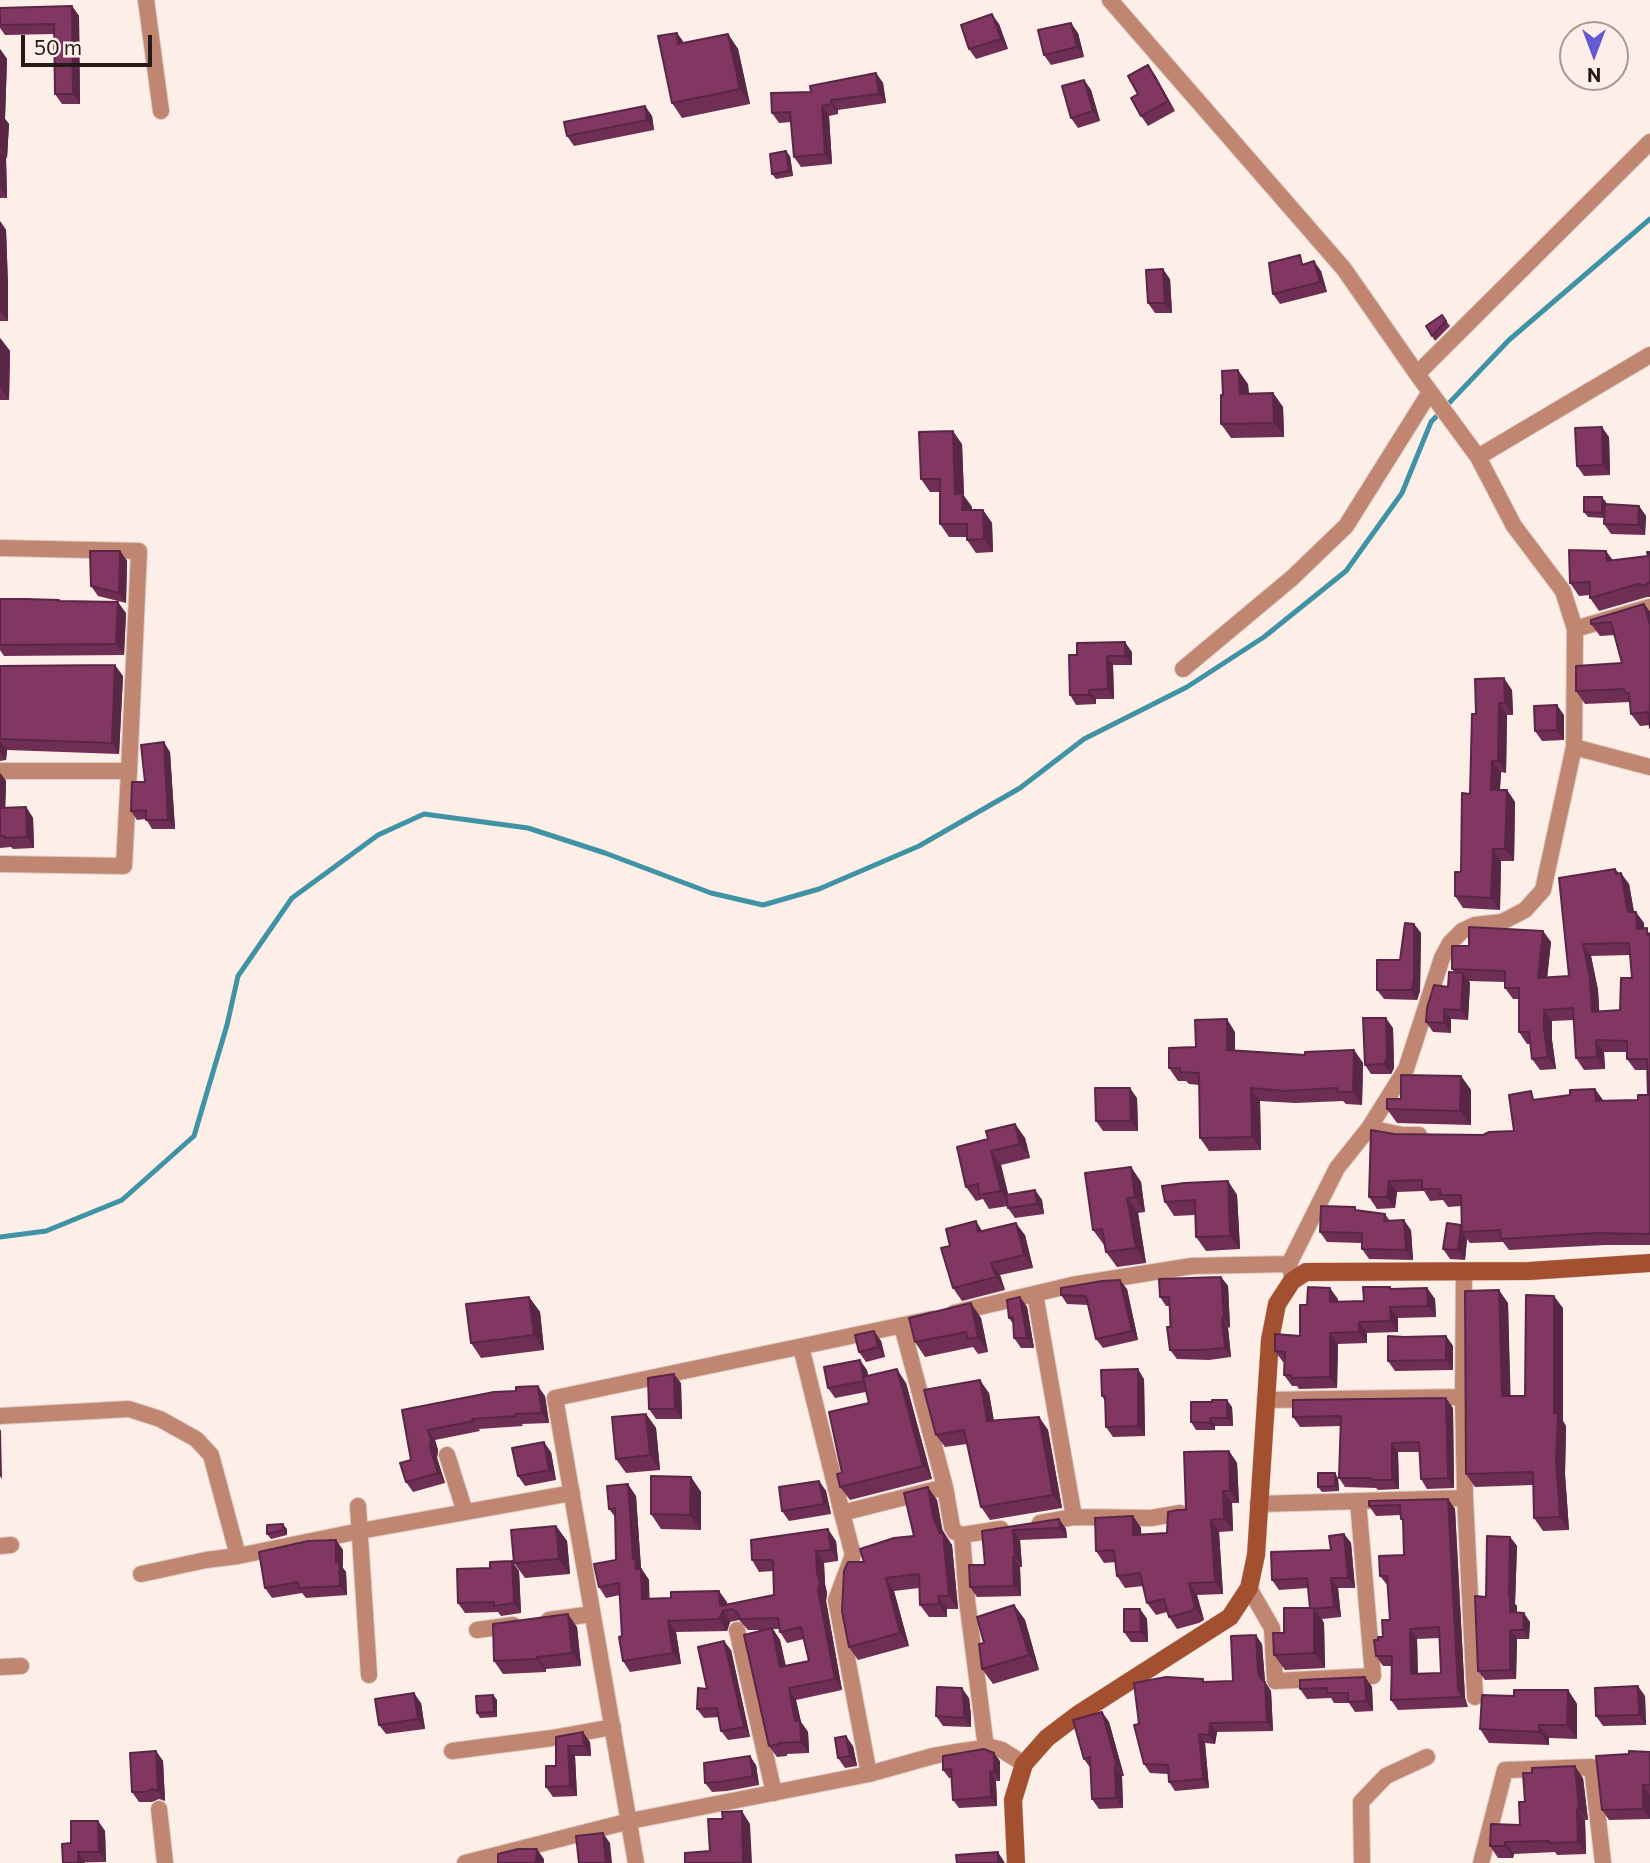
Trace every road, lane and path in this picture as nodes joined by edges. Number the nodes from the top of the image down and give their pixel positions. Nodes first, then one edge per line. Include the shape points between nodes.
1 (146, 0) edge
2 (1110, 0) edge
3 (161, 111) dead end
4 (1650, 142) edge
5 (1650, 355) edge
6 (1416, 374) junction
7 (1430, 393) junction
8 (1478, 457) junction
9 (0, 548) edge
10 (1650, 607) edge
11 (1575, 629) junction
12 (1183, 669) dead end
13 (1574, 747) junction
14 (1649, 767) edge
15 (0, 771) edge
16 (129, 771) junction
17 (1650, 784) edge
18 (0, 864) edge
19 (1369, 1128) junction
20 (1440, 1136) edge
21 (1650, 1263) edge
22 (1464, 1271) junction
23 (1291, 1273) junction
24 (1035, 1294) junction
25 (902, 1326) junction
26 (801, 1347) junction
27 (1463, 1398) junction
28 (1265, 1399) junction
29 (0, 1416) edge
30 (447, 1455) dead end
31 (945, 1487) junction
32 (572, 1493) junction
33 (1465, 1498) junction
34 (1358, 1501) junction
35 (1258, 1504) junction
36 (358, 1506) dead end
37 (466, 1512) junction
38 (842, 1513) junction
39 (1180, 1513) edge
40 (1074, 1517) junction
41 (360, 1531) junction
42 (962, 1535) junction
43 (237, 1556) junction
44 (141, 1574) dead end
45 (1250, 1588) junction
46 (592, 1614) junction
47 (477, 1630) dead end
48 (737, 1630) edge
49 (21, 1666) dead end
50 (0, 1667) edge
51 (369, 1675) dead end
52 (1475, 1696) dead end
53 (613, 1727) junction
54 (986, 1748) junction
55 (452, 1751) dead end
56 (1427, 1757) dead end
57 (1024, 1764) junction
58 (869, 1774) junction
59 (774, 1793) junction
60 (159, 1809) dead end
61 (630, 1821) junction
62 (165, 1863) edge
63 (465, 1863) edge
64 (636, 1863) edge
65 (1016, 1863) edge
66 (1362, 1863) edge
67 (1481, 1863) edge
68 (1603, 1863) edge

1 - 3 street
2 - 6 street via 1343,269
4 - 6 street
5 - 8 street
6 - 7 street
7 - 8 street
7 - 12 street via 1346,526
8 - 11 street via 1514,526 1563,591
9 - 16 street via 139,551 127,665
10 - 11 street
11 - 13 street
13 - 14 street
13 - 19 street via 1543,890 1525,910 1502,922 1461,931 1450,943 1406,1069
14 - 17 street
15 - 16 street
16 - 18 street via 124,866
19 - 20 street
19 - 23 street via 1337,1168
21 - 22 main road
22 - 23 main road
22 - 27 street
23 - 24 street via 1192,1266
23 - 28 main road via 1277,1304
24 - 25 street
24 - 40 street
25 - 26 street
25 - 31 street
26 - 32 street via 555,1398
26 - 38 street
27 - 28 street
27 - 33 street
28 - 35 main road
29 - 43 street via 129,1409 160,1419 196,1439 211,1455
30 - 37 street
31 - 38 street
31 - 42 street via 952,1527
32 - 37 street
32 - 46 street
33 - 34 street
33 - 52 street
34 - 35 street
34 - 45 street via 1373,1676 1275,1681 1272,1629
35 - 45 main road
36 - 41 street
37 - 41 street
38 - 58 street via 853,1555 836,1600
39 - 40 street via 1151,1518
40 - 42 street
41 - 43 street
41 - 51 street
42 - 54 street
43 - 44 street
45 - 57 main road via 1230,1617 1080,1713 1047,1738
46 - 47 street
46 - 53 street
48 - 59 street
49 - 50 street
53 - 55 street
53 - 61 street
54 - 57 street via 1002,1750
54 - 58 street via 933,1756
56 - 66 street via 1386,1776 1361,1802
57 - 65 main road via 1013,1800
58 - 59 street
59 - 61 street
60 - 62 street
61 - 63 street
61 - 64 street
67 - 68 street via 1505,1770 1592,1767

